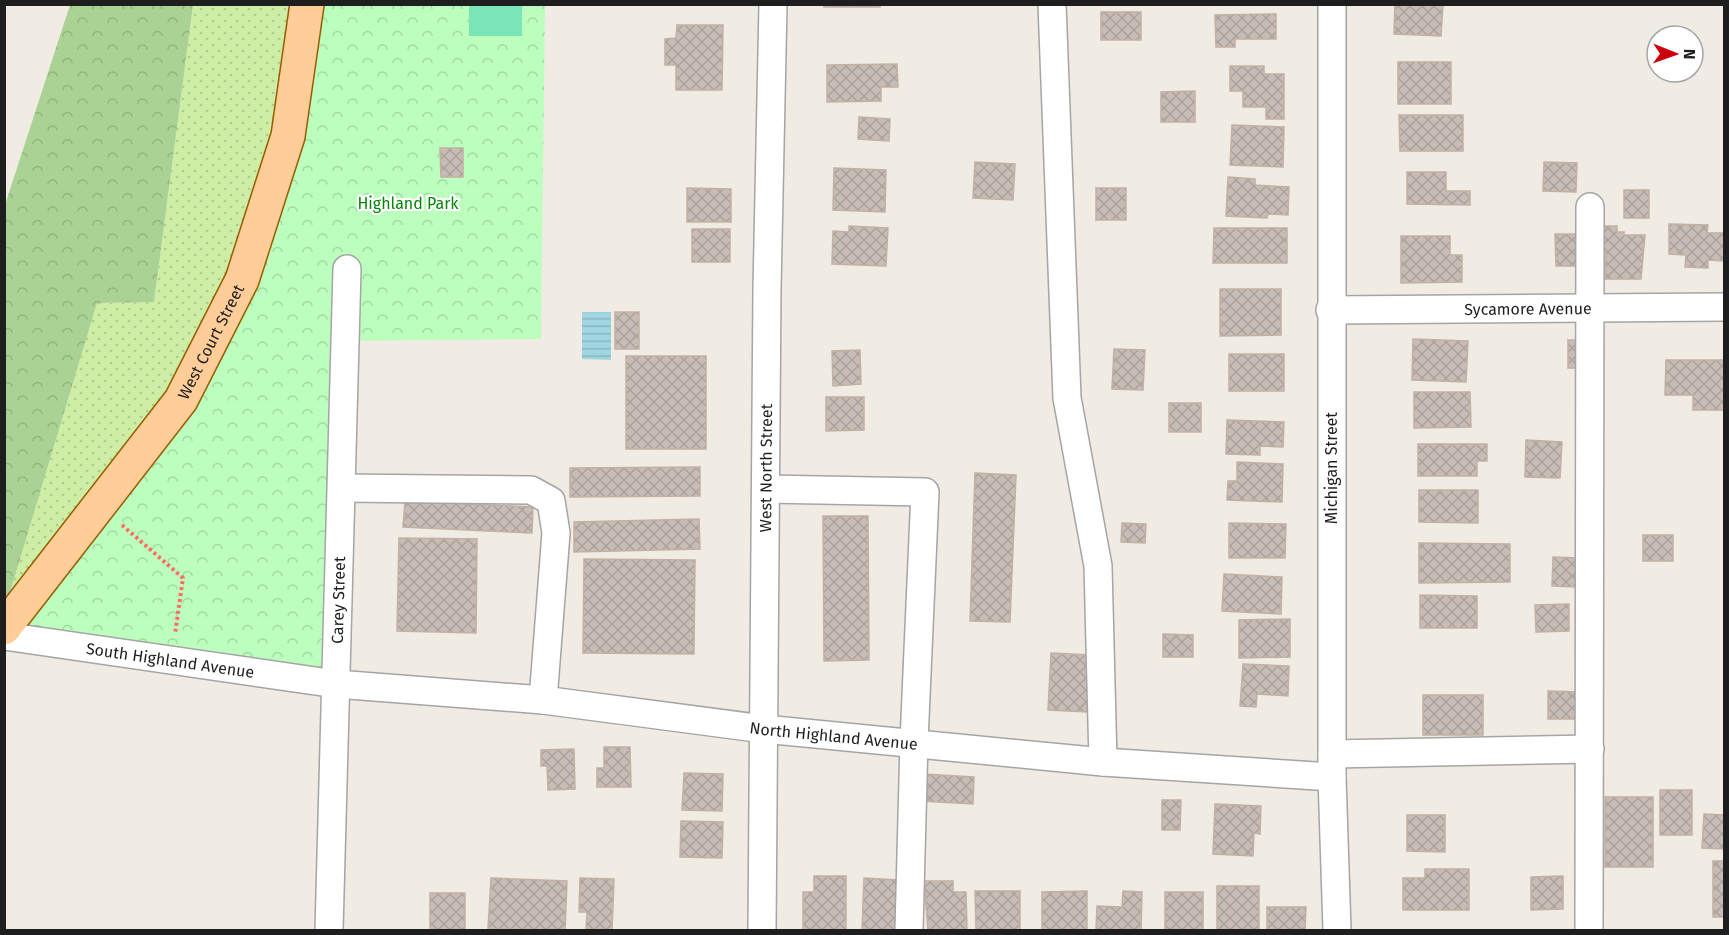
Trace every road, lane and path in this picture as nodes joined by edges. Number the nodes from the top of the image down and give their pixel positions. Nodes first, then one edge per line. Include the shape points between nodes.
1 (307, 4) edge
2 (773, 4) edge
3 (1052, 4) edge
4 (1332, 4) edge
5 (1590, 207) dead end
6 (347, 269) dead end
7 (1725, 307) edge
8 (1590, 308) junction
9 (1330, 310) junction
10 (342, 488) junction
11 (767, 489) junction
12 (100, 506) junction
13 (4, 628) edge
14 (4, 636) edge
15 (172, 661) junction
16 (336, 684) junction
17 (543, 700) junction
18 (764, 729) junction
19 (914, 741) junction
20 (1590, 749) junction
21 (1103, 762) junction
22 (1332, 765) junction
23 (329, 930) edge
24 (762, 930) edge
25 (909, 930) edge
26 (1337, 930) edge
27 (1588, 930) edge

1 - 12 main road, West Court Street via 288,136 242,280 181,400
2 - 11 street, West North Street
3 - 21 street via 1068,398 1098,566
4 - 9 street, Michigan Street
5 - 8 street
6 - 10 street, Carey Street
7 - 8 street, Sycamore Avenue
8 - 9 street, Sycamore Avenue
8 - 20 street
9 - 22 street, Michigan Street
10 - 16 street, Carey Street
10 - 17 street via 531,490 550,501 556,532
11 - 18 street, West North Street
11 - 19 street via 925,492
12 - 13 main road, West Court Street
12 - 15 path via 183,578
14 - 15 street, South Highland Avenue
15 - 16 street, South Highland Avenue
16 - 17 street, North Highland Avenue
16 - 23 street, Carey Street
17 - 18 street, North Highland Avenue
18 - 19 street, North Highland Avenue
18 - 24 street, West North Street
19 - 21 street, North Highland Avenue
19 - 25 street
20 - 22 street, North Highland Avenue
20 - 27 street
21 - 22 street, North Highland Avenue
22 - 26 street, Michigan Street

